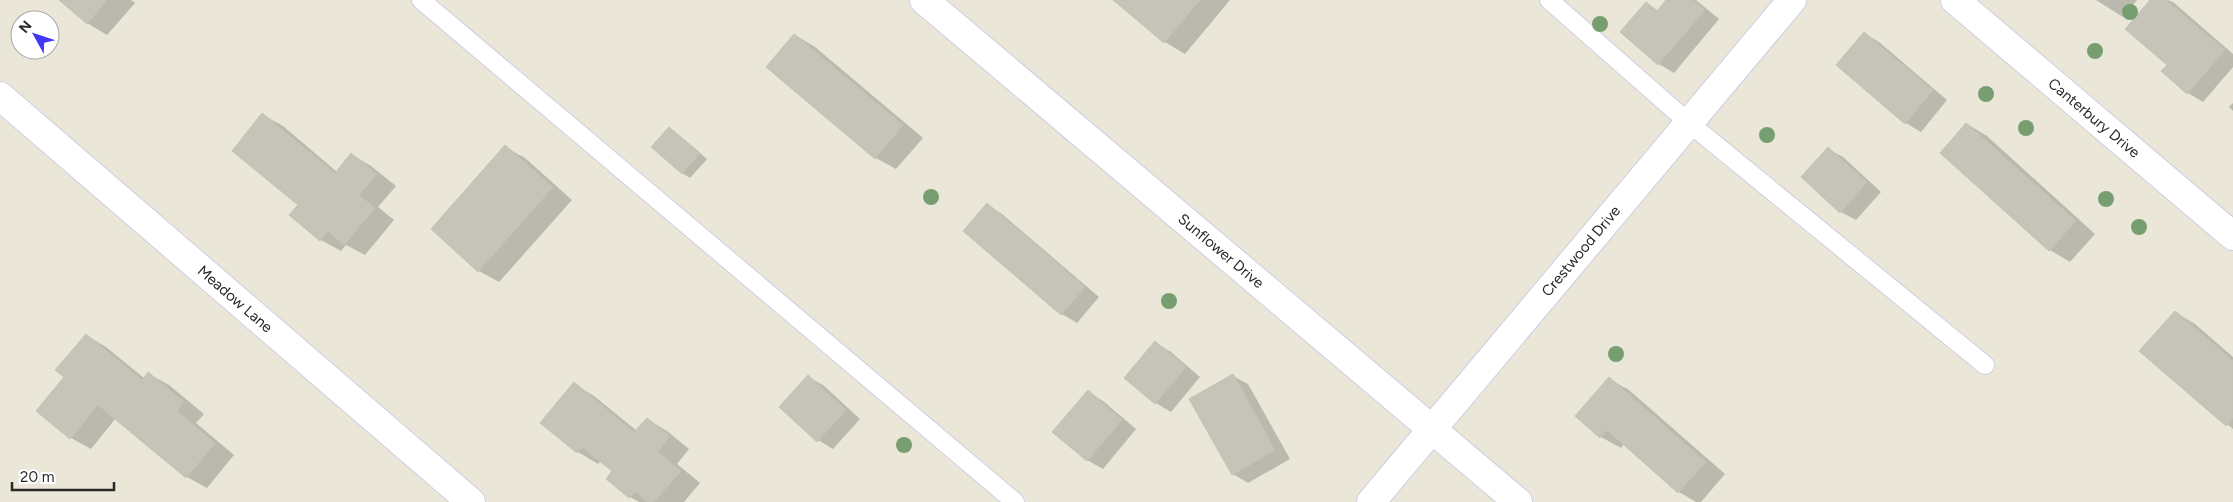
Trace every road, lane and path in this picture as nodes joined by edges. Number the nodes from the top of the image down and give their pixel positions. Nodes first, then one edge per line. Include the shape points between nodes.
1 (421, 0) edge
2 (924, 0) edge
3 (1549, 0) edge
4 (1792, 0) edge
5 (1954, 0) edge
6 (0, 96) edge
7 (1689, 123) junction
8 (2233, 236) edge
9 (1984, 365) dead end
10 (1432, 429) junction
11 (471, 502) edge
12 (1015, 502) edge
13 (1370, 502) edge
14 (1518, 502) edge

1 - 12 lane
2 - 10 street, Sunflower Drive
3 - 7 lane
4 - 7 street, Crestwood Drive
5 - 8 street, Canterbury Drive
6 - 11 street, Meadow Lane
7 - 9 lane
7 - 10 street, Crestwood Drive
10 - 13 street, Crestwood Drive
10 - 14 street, Sunflower Drive

